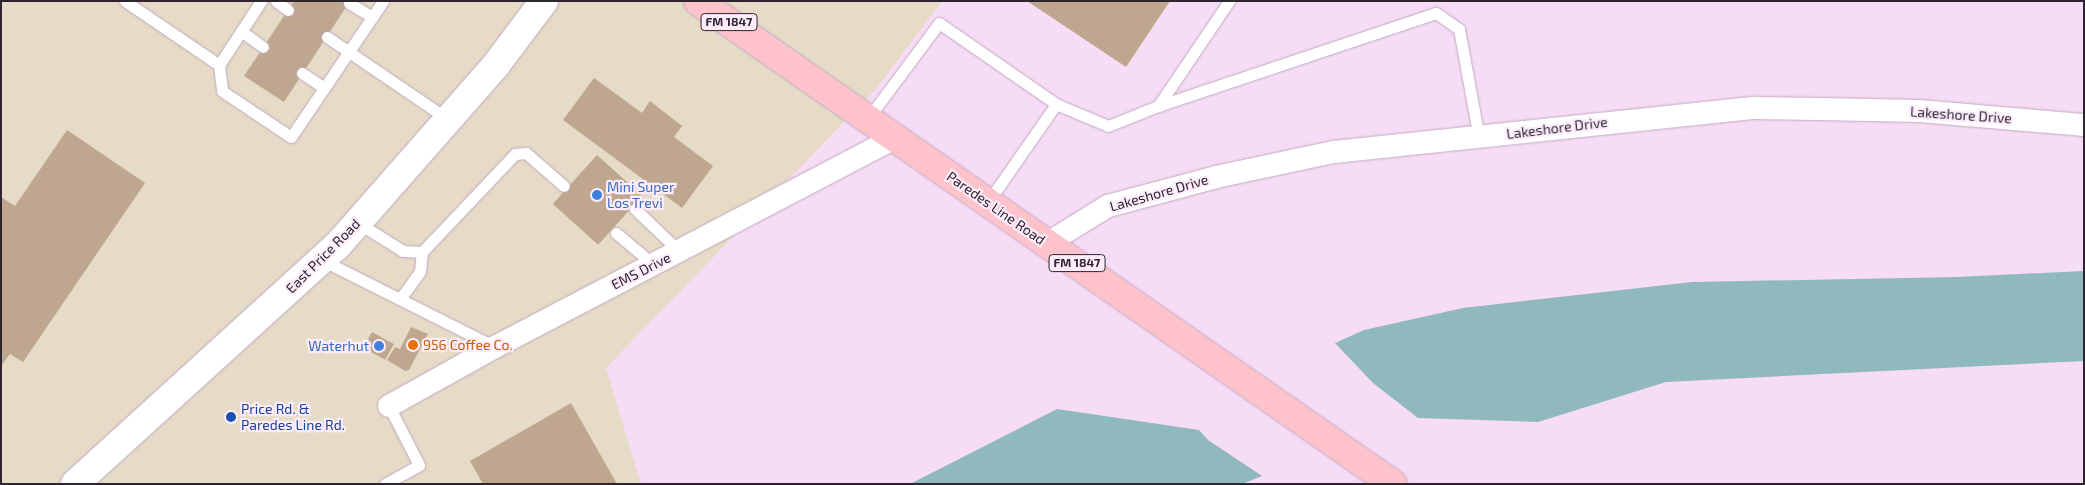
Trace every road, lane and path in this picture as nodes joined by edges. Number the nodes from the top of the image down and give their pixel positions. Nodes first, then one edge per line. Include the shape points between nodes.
1 (125, 1) edge
2 (261, 1) edge
3 (276, 1) edge
4 (383, 1) edge
5 (544, 1) edge
6 (698, 1) edge
7 (1229, 1) edge
8 (349, 3) dead end
9 (288, 10) dead end
10 (372, 17) junction
11 (241, 31) junction
12 (327, 37) dead end
13 (264, 47) dead end
14 (349, 52) junction
15 (219, 64) junction
16 (302, 73) dead end
17 (324, 88) junction
18 (1056, 104) junction
19 (1158, 106) junction
20 (869, 117) junction
21 (449, 120) junction
22 (2084, 125) edge
23 (895, 138) junction
24 (1478, 138) junction
25 (564, 186) dead end
26 (988, 202) junction
27 (635, 209) dead end
28 (358, 223) junction
29 (616, 233) dead end
30 (1048, 243) junction
31 (679, 251) junction
32 (422, 252) junction
33 (322, 260) junction
34 (653, 264) junction
35 (400, 299) junction
36 (495, 347) junction
37 (389, 406) joint
38 (75, 484) edge
39 (385, 484) edge
40 (1393, 484) edge

1 - 15 lane
2 - 11 lane
3 - 9 lane
4 - 10 lane
5 - 21 main road, East Price Road
6 - 20 main road, Paredes Line Road / FM 1847
7 - 19 lane
8 - 10 lane
10 - 14 lane
11 - 13 lane
11 - 15 lane
12 - 14 lane
14 - 17 lane
14 - 21 lane
15 - 17 lane via 222,91 291,137
16 - 17 lane
18 - 19 lane via 1108,126
18 - 20 lane via 939,23
18 - 26 lane
19 - 24 lane via 1436,14 1459,29
20 - 23 main road, Paredes Line Road / FM 1847
21 - 28 main road, East Price Road
22 - 24 street, Lakeshore Drive via 1920,111 1755,108 1563,126
23 - 26 main road, Paredes Line Road / FM 1847
23 - 31 street, EMS Drive
24 - 30 street, Lakeshore Drive via 1334,152 1216,177 1108,206
25 - 32 lane via 526,153 515,154
26 - 30 main road, Paredes Line Road / FM 1847
27 - 31 lane
28 - 32 lane via 403,251
28 - 33 main road, East Price Road
29 - 34 lane
30 - 40 main road, Paredes Line Road / FM 1847
31 - 34 street, EMS Drive
32 - 35 lane via 420,271
33 - 35 lane
33 - 38 main road, East Price Road
34 - 36 street, EMS Drive
35 - 36 lane
36 - 37 street, EMS Drive
37 - 39 lane via 418,465

